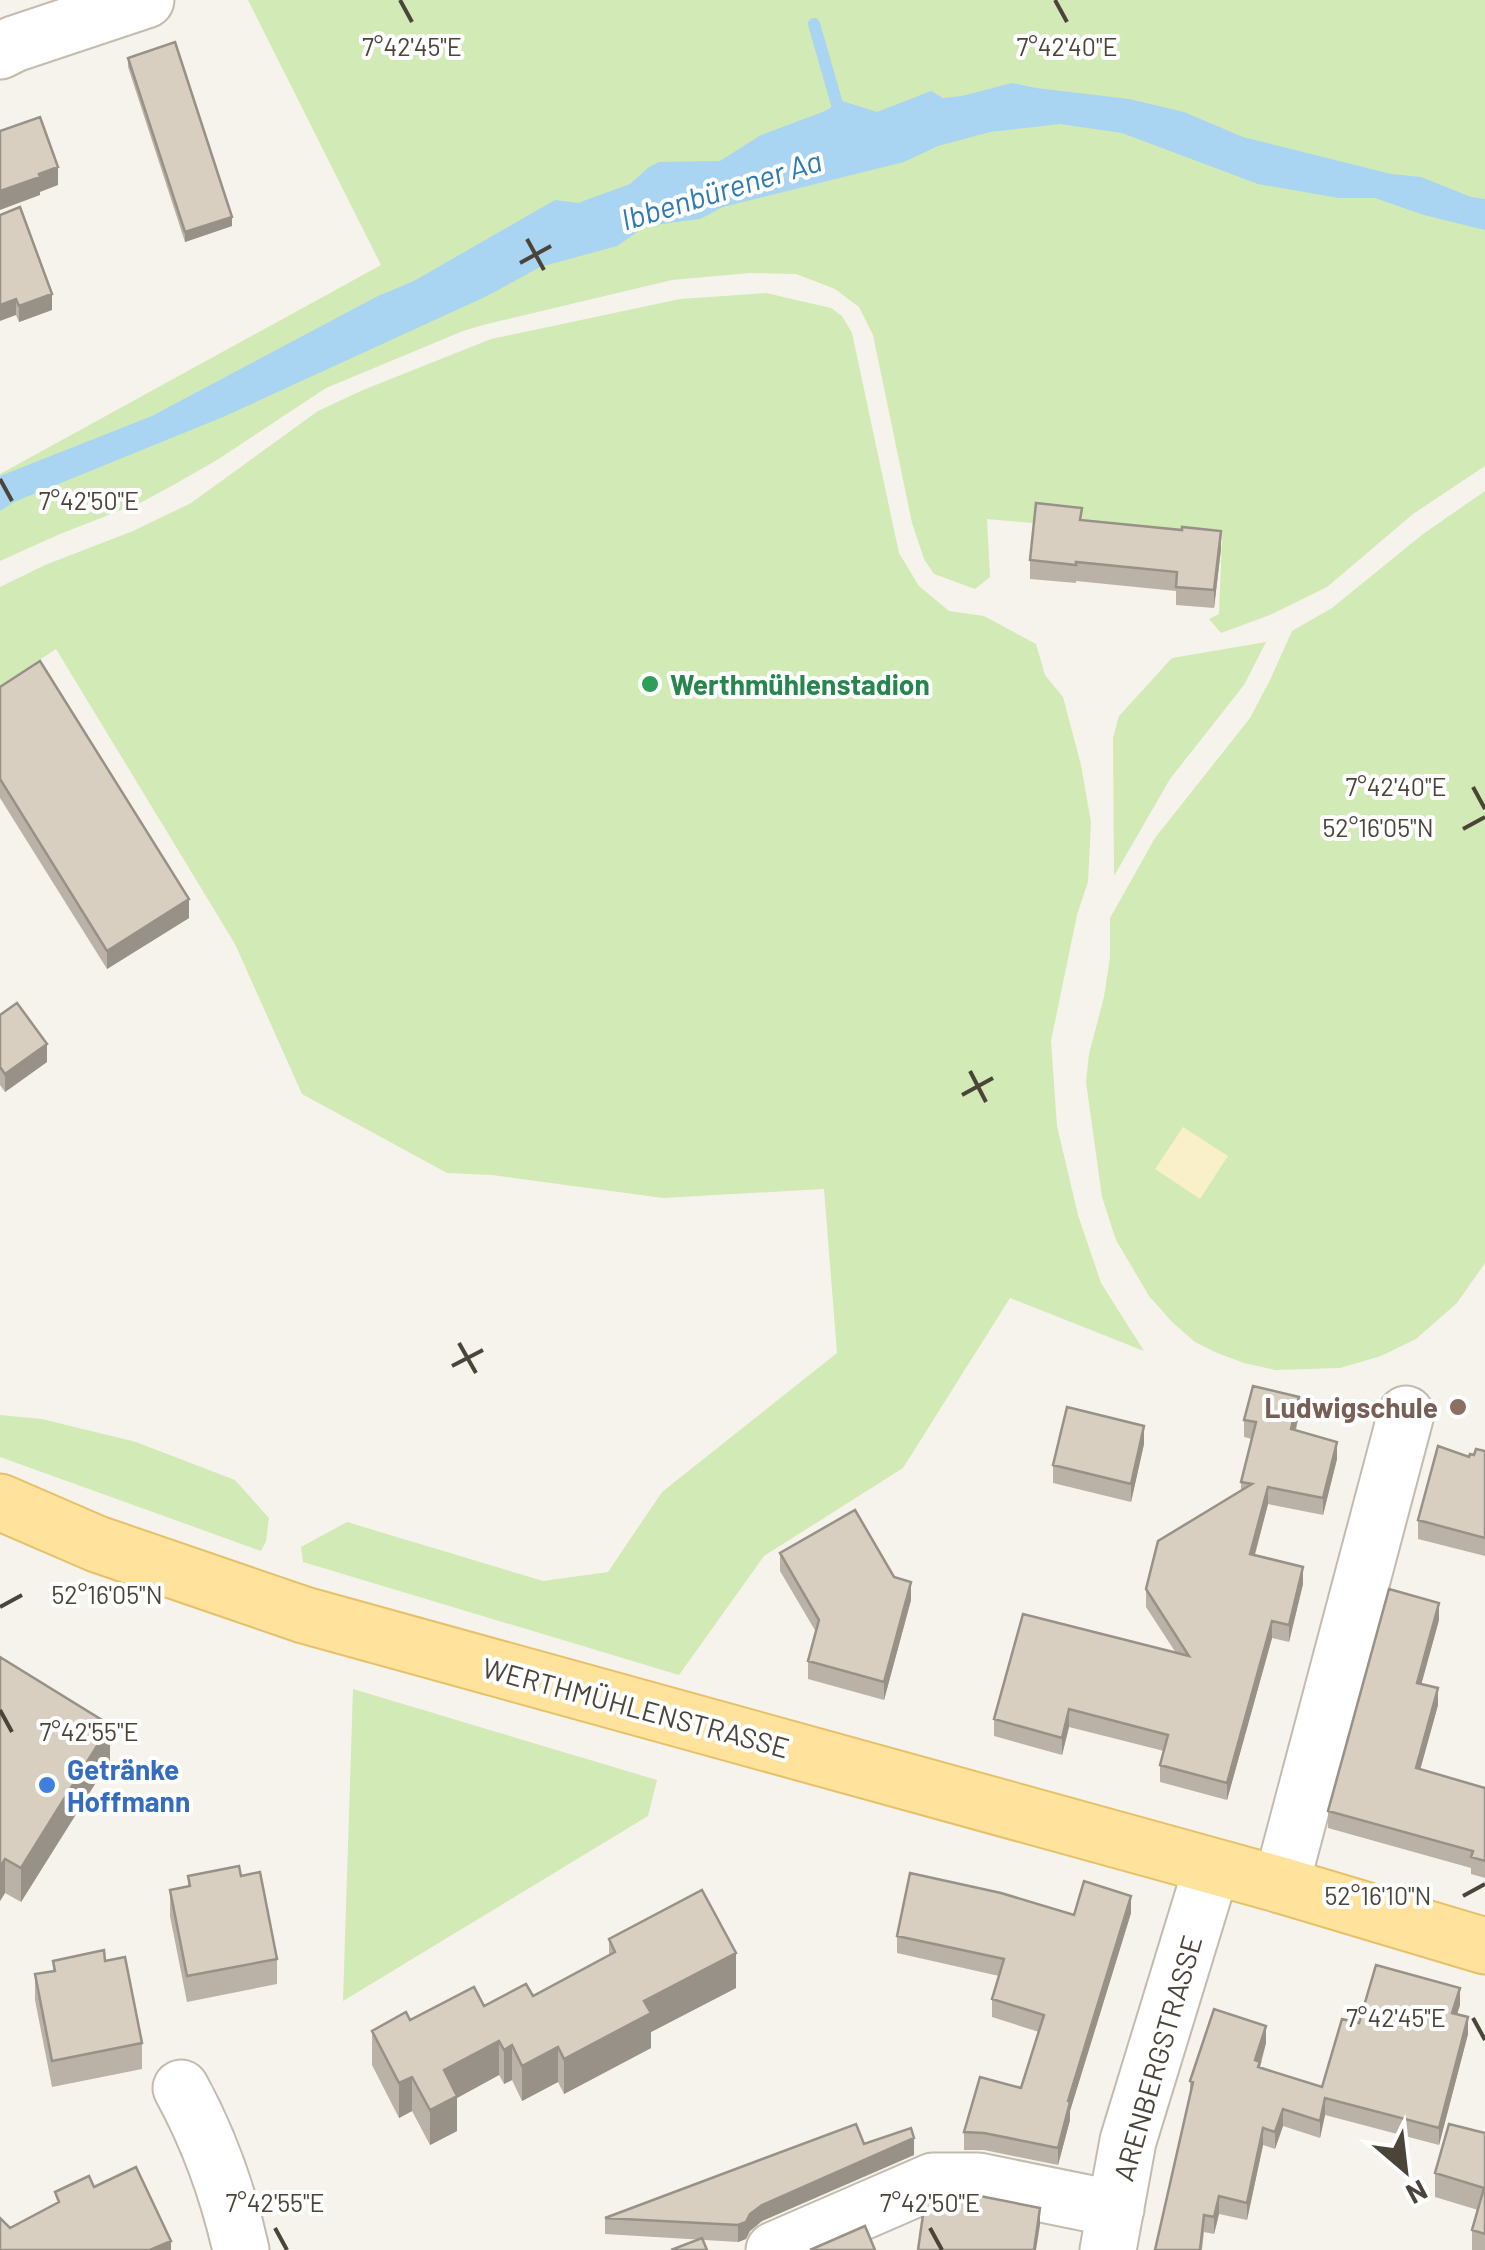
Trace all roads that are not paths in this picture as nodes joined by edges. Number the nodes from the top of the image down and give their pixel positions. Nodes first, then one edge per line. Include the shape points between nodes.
1 (146, 0) edge
2 (5, 32) edge
3 (1406, 1414) dead end
4 (0, 1502) edge
5 (1212, 1867) junction
6 (1281, 1885) junction
7 (1485, 1946) edge
8 (181, 2088) dead end
9 (1112, 2230) edge
10 (241, 2250) edge
11 (774, 2250) edge

1 - 2 street
3 - 6 street
4 - 5 main road, WERTHMÜHLENSTRASSE via 97,1544 304,1615
5 - 6 main road, WERTHMÜHLENSTRASSE
5 - 9 street, ARENBERGSTRASSE via 1128,2141
6 - 7 main road, WERTHMÜHLENSTRASSE
8 - 10 street via 210,2146
9 - 11 street via 978,2181 933,2181

